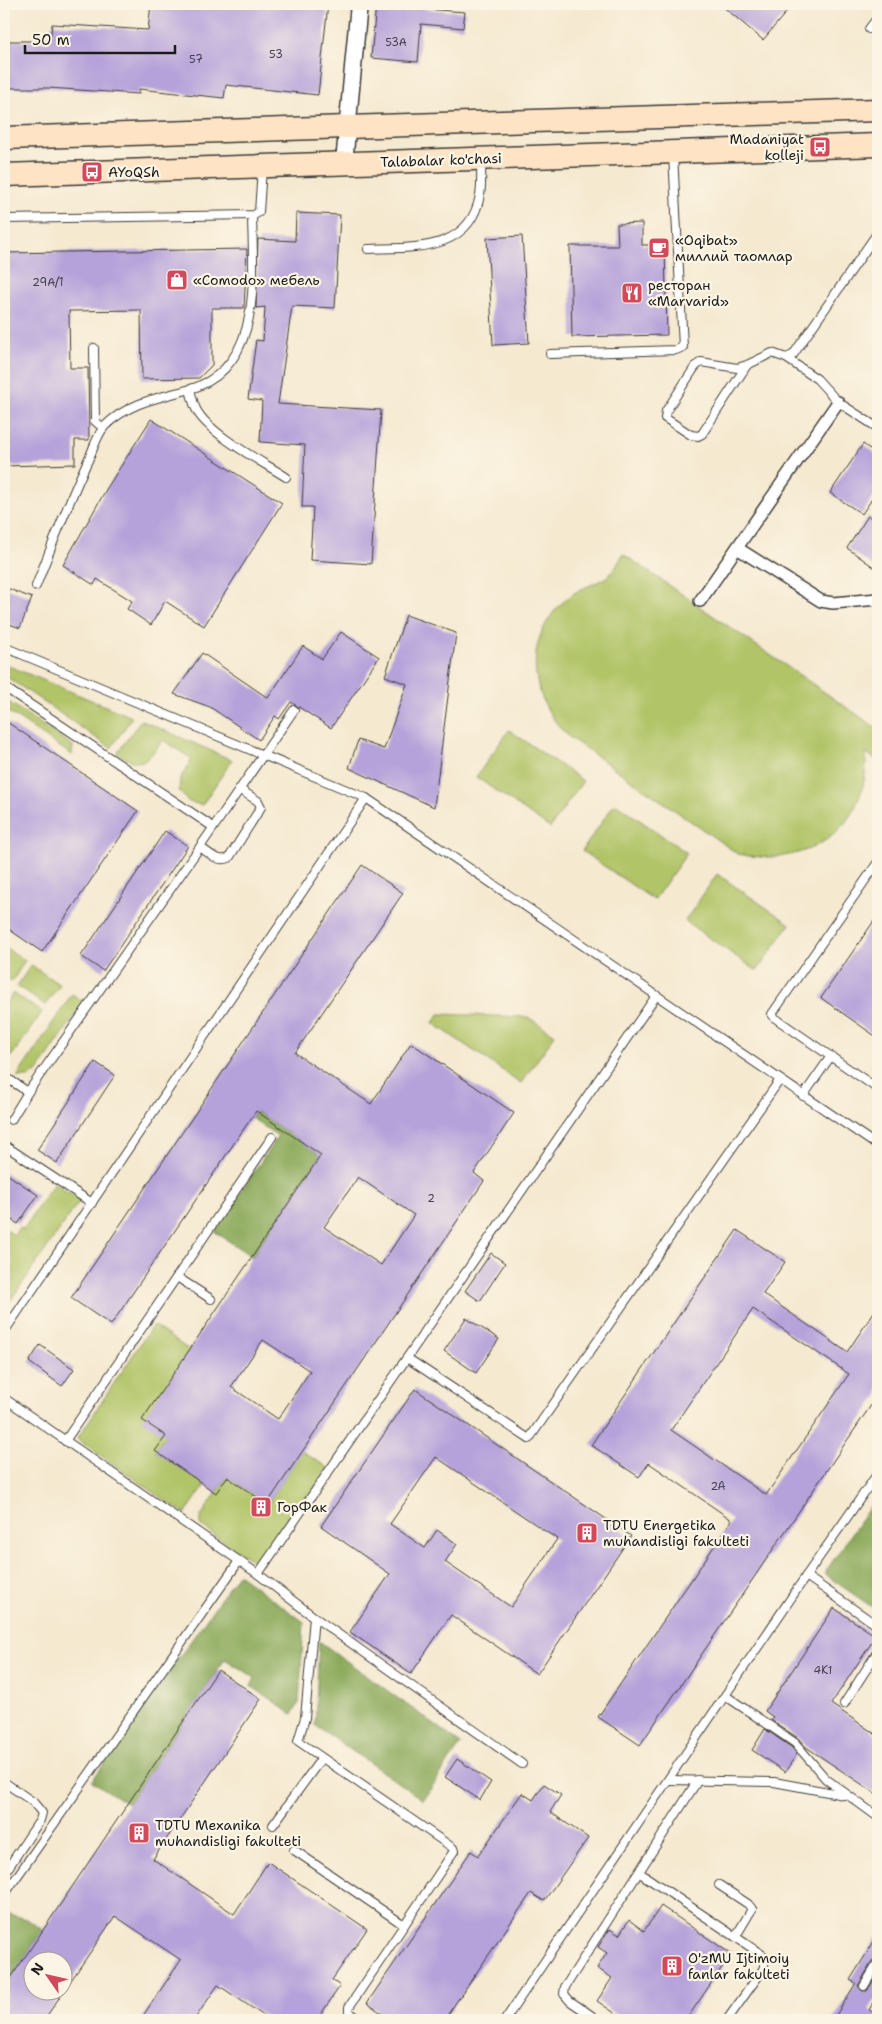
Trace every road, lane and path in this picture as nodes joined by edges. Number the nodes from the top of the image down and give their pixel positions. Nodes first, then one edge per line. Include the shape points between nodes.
1 (359, 4) edge
2 (878, 17) edge
3 (869, 29) dead end
4 (878, 110) edge
5 (348, 127) junction
6 (4, 138) edge
7 (878, 145) edge
8 (673, 152) junction
9 (481, 158) junction
10 (344, 163) junction
11 (262, 166) junction
12 (4, 175) edge
13 (252, 216) junction
14 (4, 219) edge
15 (878, 232) edge
16 (368, 250) dead end
17 (94, 348) dead end
18 (550, 354) dead end
19 (786, 358) junction
20 (747, 366) junction
21 (190, 390) junction
22 (838, 402) junction
23 (103, 428) junction
24 (878, 428) edge
25 (286, 477) dead end
26 (737, 548) junction
27 (36, 586) dead end
28 (878, 599) edge
29 (700, 601) dead end
30 (4, 647) edge
31 (4, 687) edge
32 (294, 710) dead end
33 (262, 754) junction
34 (239, 789) junction
35 (366, 798) junction
36 (213, 827) junction
37 (200, 847) junction
38 (878, 862) edge
39 (656, 996) junction
40 (831, 1056) junction
41 (4, 1076) edge
42 (779, 1080) junction
43 (878, 1088) edge
44 (28, 1092) junction
45 (802, 1096) junction
46 (11, 1120) dead end
47 (272, 1137) dead end
48 (4, 1145) edge
49 (878, 1146) edge
50 (92, 1203) junction
51 (177, 1277) junction
52 (211, 1300) dead end
53 (4, 1332) edge
54 (407, 1358) junction
55 (4, 1398) edge
56 (65, 1441) junction
57 (878, 1473) edge
58 (239, 1561) junction
59 (258, 1574) junction
60 (806, 1576) junction
61 (314, 1617) junction
62 (878, 1626) edge
63 (878, 1651) edge
64 (726, 1696) junction
65 (844, 1704) dead end
66 (321, 1759) junction
67 (522, 1764) dead end
68 (669, 1780) junction
69 (698, 1780) junction
70 (4, 1782) edge
71 (846, 1795) junction
72 (878, 1817) edge
73 (273, 1825) dead end
74 (294, 1850) dead end
75 (640, 1873) junction
76 (4, 1874) edge
77 (719, 1885) dead end
78 (4, 1895) edge
79 (404, 1926) junction
80 (736, 1936) junction
81 (878, 1963) edge
82 (864, 1986) dead end
83 (360, 2020) edge
84 (505, 2020) edge
85 (598, 2020) edge
86 (728, 2020) edge

1 - 5 street
2 - 3 lane
4 - 5 main road
5 - 6 main road
5 - 10 street
7 - 8 main road, Talabalar ko'chasi
8 - 9 main road, Talabalar ko'chasi
8 - 18 lane via 683,347 676,350
9 - 10 main road, Talabalar ko'chasi
9 - 16 lane via 480,198 475,214 460,232 435,246
10 - 11 main road, Talabalar ko'chasi
11 - 12 main road, Talabalar ko'chasi
11 - 13 lane via 259,212
13 - 14 lane
13 - 21 lane via 251,312 243,338 231,364 223,372
15 - 19 lane via 793,355
17 - 23 lane via 95,421
19 - 20 lane via 772,353
19 - 22 lane via 817,380
20 - 20 lane via 702,434 691,435 665,418 676,396 701,362 737,368
21 - 23 lane via 136,404
21 - 25 lane via 196,410 210,426
22 - 24 lane
22 - 26 street
23 - 27 lane via 68,504
26 - 28 street via 821,601
26 - 29 street
30 - 33 lane
31 - 36 lane
32 - 33 lane
33 - 34 lane
33 - 35 lane
34 - 36 lane
34 - 37 lane via 258,801 261,807 229,858 218,859
35 - 39 lane
35 - 50 lane
36 - 37 lane
37 - 44 lane
38 - 40 lane via 773,1012 775,1018
39 - 42 lane
39 - 54 lane
40 - 43 lane
40 - 45 lane
41 - 44 lane
42 - 45 lane
42 - 54 lane via 529,1439
44 - 46 lane
45 - 49 lane
47 - 51 lane
48 - 50 lane
50 - 53 lane
51 - 52 lane
51 - 56 lane
54 - 59 lane
55 - 56 lane
56 - 58 lane
57 - 60 lane
58 - 59 lane
58 - 78 lane
59 - 61 lane
60 - 62 lane
60 - 64 lane
61 - 66 lane via 305,1718 297,1737 300,1744
61 - 67 lane
63 - 65 lane
64 - 68 lane
64 - 71 lane via 795,1743 826,1779
66 - 73 lane
66 - 79 lane via 453,1848 452,1856
68 - 69 lane
68 - 84 lane
69 - 71 lane via 774,1782
69 - 75 lane
70 - 76 lane via 38,1806 42,1813
71 - 72 lane
74 - 79 lane
75 - 80 lane
75 - 85 lane via 565,1987 564,1994 570,2001
77 - 80 lane via 752,1909
79 - 83 lane via 349,2007 349,2013
80 - 86 lane via 761,1953 766,1964
81 - 82 lane

